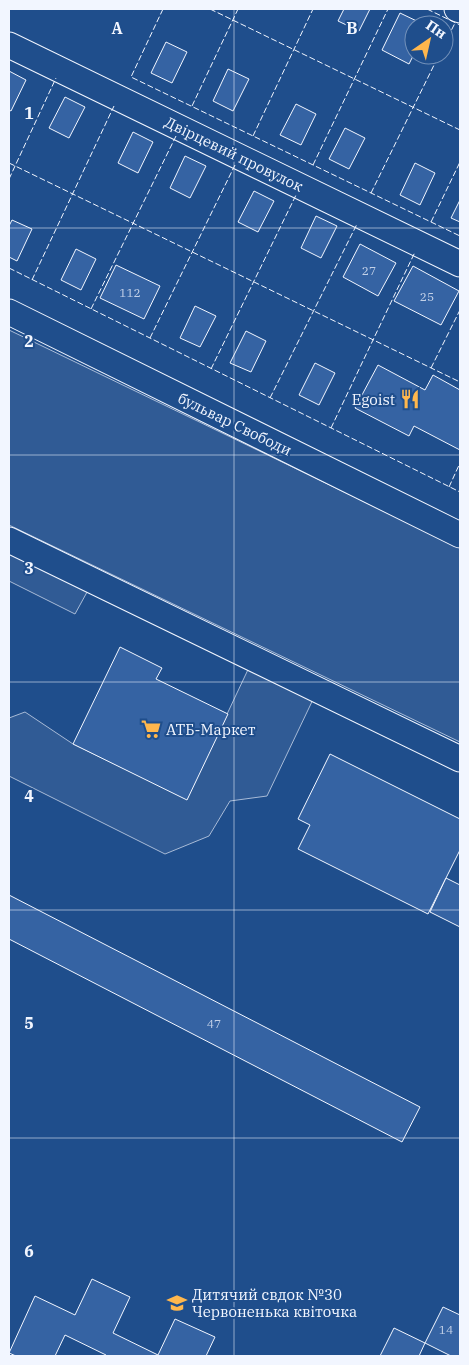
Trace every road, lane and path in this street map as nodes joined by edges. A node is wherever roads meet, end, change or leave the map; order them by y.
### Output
1 (9, 45) edge
2 (460, 264) edge
3 (9, 312) edge
4 (460, 535) edge
5 (9, 540) edge
6 (460, 759) edge

1 - 2 street, Двірцевий провулок
3 - 4 street, бульвар Свободи
5 - 6 street

